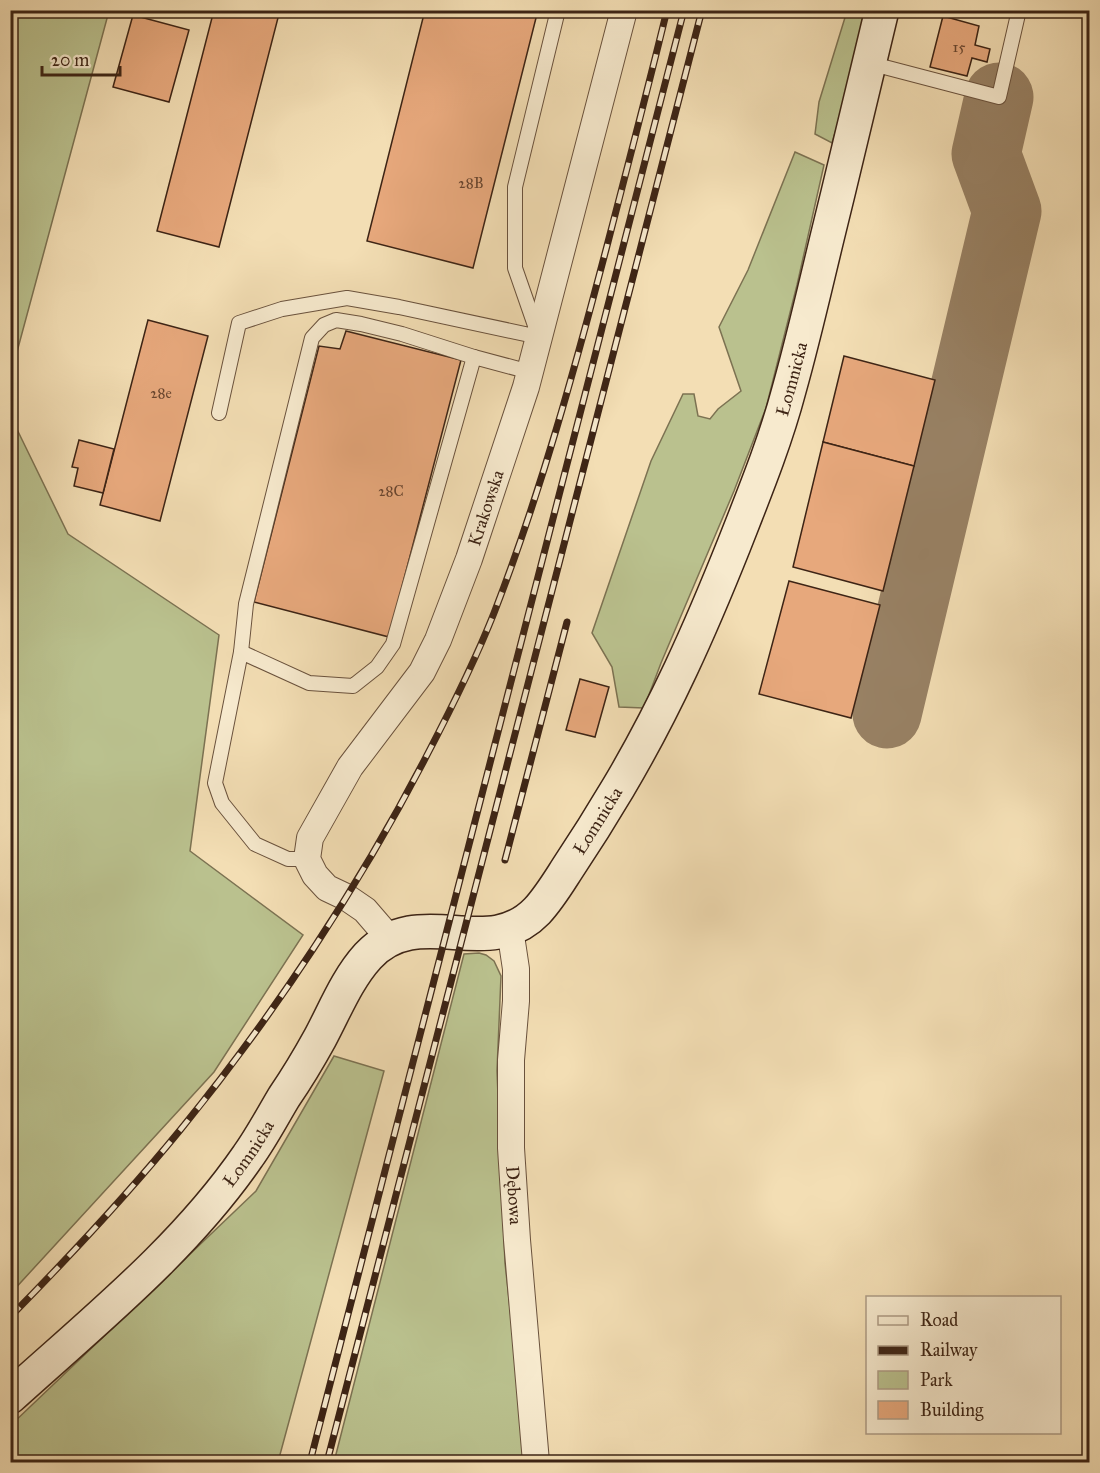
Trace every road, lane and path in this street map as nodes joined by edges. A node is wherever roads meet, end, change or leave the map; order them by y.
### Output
1 (558, 10) edge
2 (624, 10) edge
3 (882, 10) edge
4 (1018, 10) edge
5 (869, 63) junction
6 (539, 337) junction
7 (474, 357) junction
8 (530, 372) junction
9 (219, 413) dead end
10 (241, 652) junction
11 (307, 859) junction
12 (510, 929) junction
13 (390, 939) junction
14 (10, 1396) edge
15 (536, 1462) edge

1 - 6 lane
2 - 6 street, Krakowska
3 - 5 street, Łomnicka
4 - 5 lane
5 - 12 street, Łomnicka
6 - 8 street, Krakowska
6 - 9 lane
7 - 8 lane
7 - 10 lane
7 - 10 lane
8 - 11 street, Krakowska
10 - 11 lane
11 - 13 street
12 - 13 street, Łomnicka
12 - 15 street, Dębowa
13 - 14 street, Łomnicka

